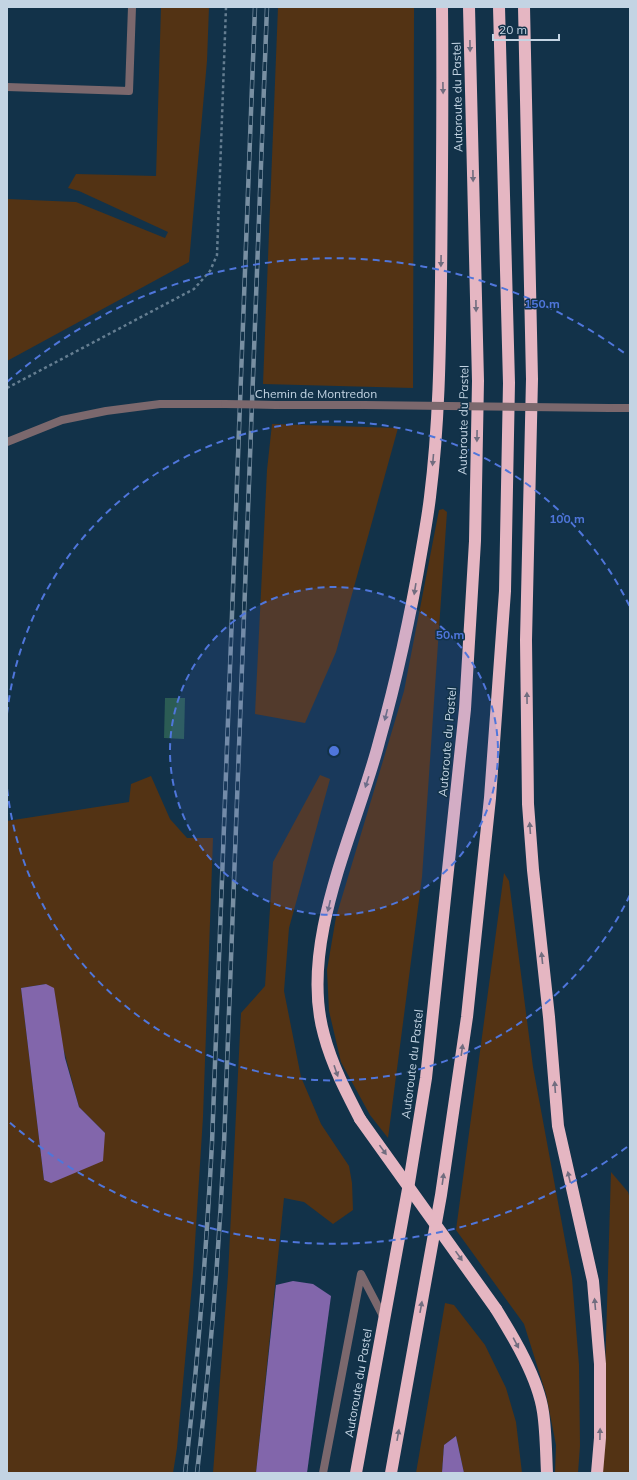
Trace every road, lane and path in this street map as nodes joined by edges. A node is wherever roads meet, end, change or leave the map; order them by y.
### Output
1 (132, 7) edge
2 (226, 7) edge
3 (442, 7) edge
4 (469, 7) edge
5 (499, 7) edge
6 (524, 7) edge
7 (7, 87) edge
8 (7, 388) edge
9 (630, 408) edge
10 (7, 442) edge
11 (384, 1318) junction
12 (323, 1473) edge
13 (356, 1473) edge
14 (391, 1473) edge
15 (547, 1473) edge
16 (597, 1473) edge

1 - 7 street
2 - 8 path
3 -> 15 highway, bridge
4 -> 11 highway, Autoroute du Pastel
14 -> 5 highway
16 -> 6 highway
9 - 10 street, Chemin de Montredon, bridge
11 - 12 street
11 - 13 highway, Autoroute du Pastel

